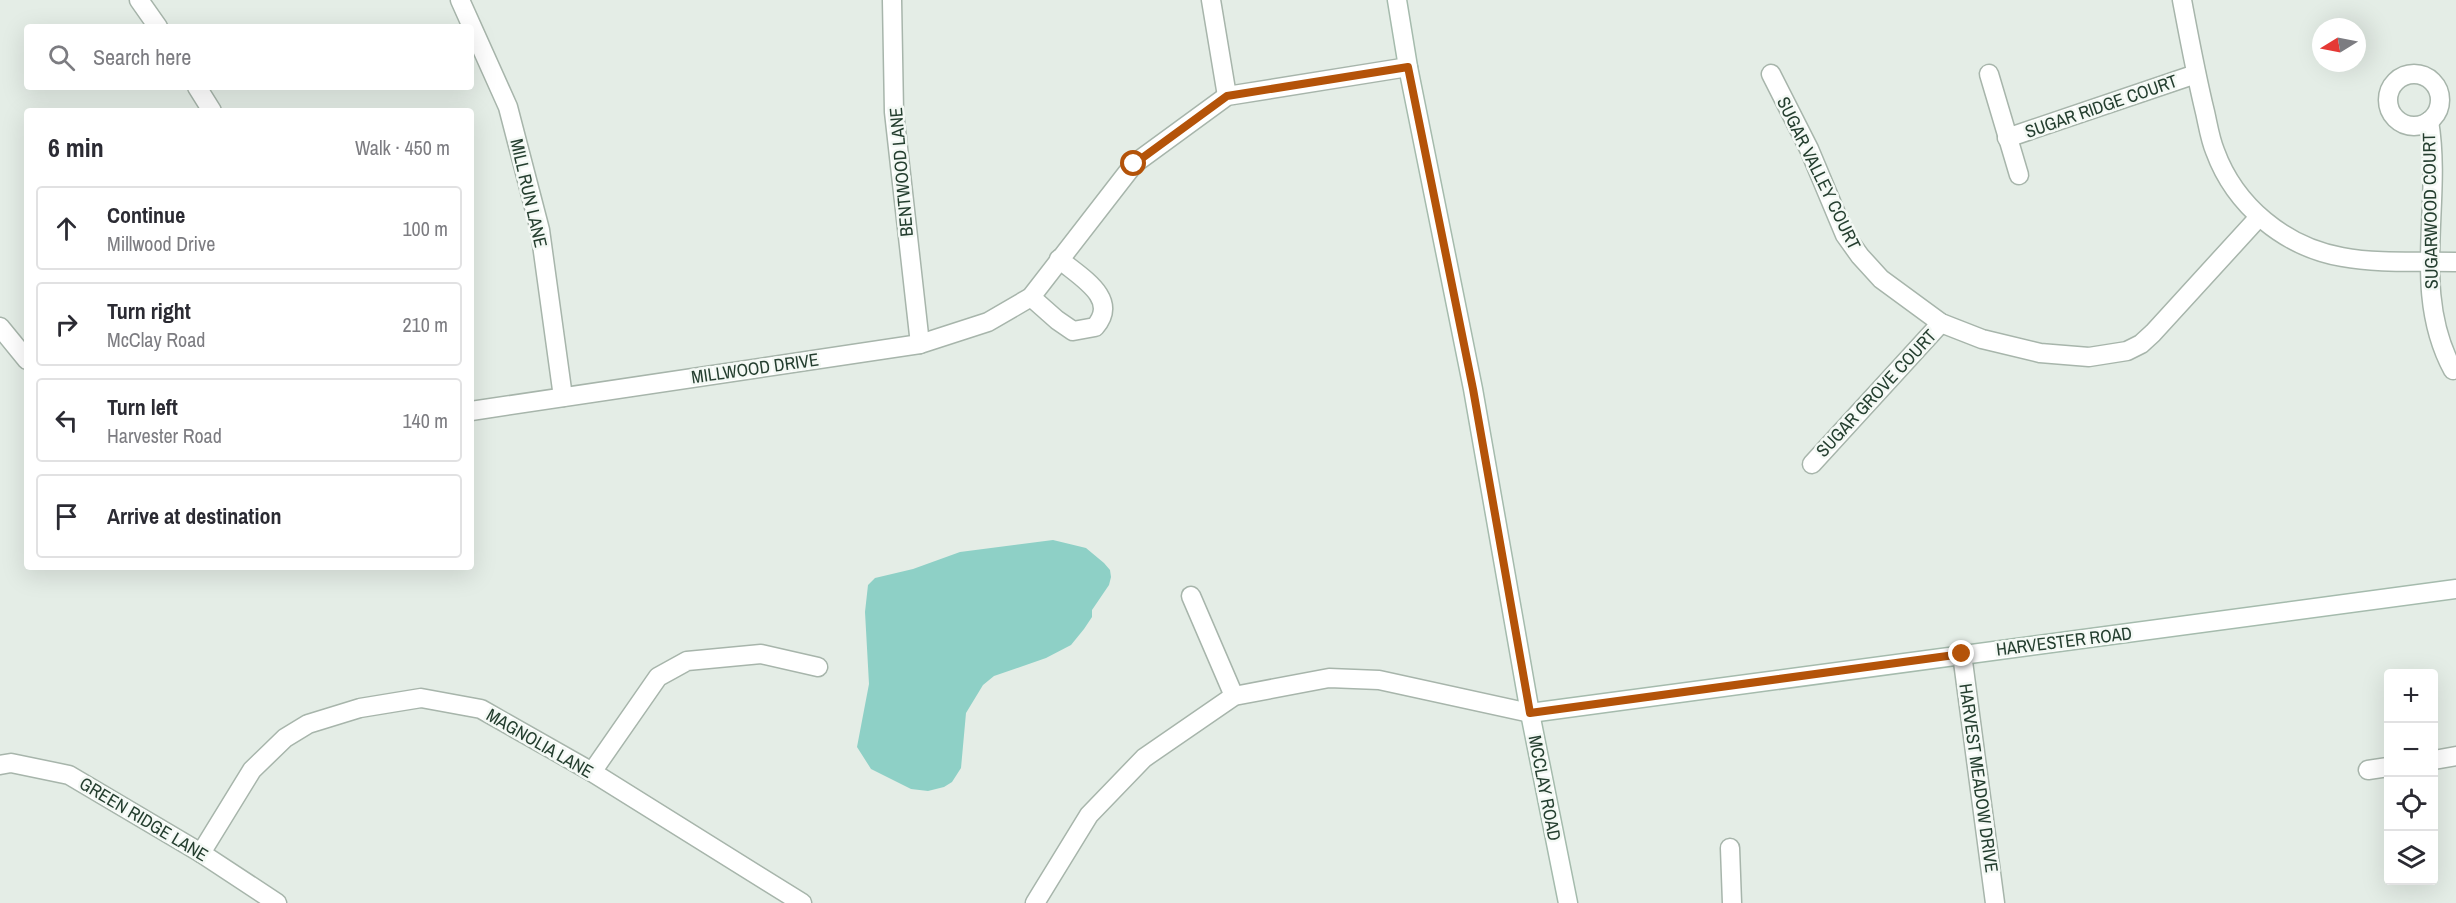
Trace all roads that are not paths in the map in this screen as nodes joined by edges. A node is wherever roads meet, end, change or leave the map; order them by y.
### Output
1 (139, 0) edge
2 (460, 0) edge
3 (892, 0) edge
4 (1211, 0) edge
5 (1397, 0) edge
6 (2182, 0) edge
7 (156, 24) edge
8 (471, 24) edge
9 (474, 31) edge
10 (1408, 67) junction
11 (1771, 74) dead end
12 (1989, 74) dead end
13 (2196, 74) junction
14 (199, 90) edge
15 (1227, 96) junction
16 (210, 108) edge
17 (2429, 122) dead end
18 (2007, 138) junction
19 (2019, 175) dead end
20 (2259, 217) junction
21 (1059, 258) junction
22 (2428, 261) junction
23 (2456, 262) edge
24 (1031, 297) junction
25 (1941, 323) junction
26 (0, 327) edge
27 (920, 344) junction
28 (24, 356) edge
29 (2453, 370) dead end
30 (563, 396) junction
31 (474, 411) edge
32 (1812, 464) dead end
33 (2456, 590) edge
34 (1191, 596) dead end
35 (1962, 654) junction
36 (818, 667) dead end
37 (1234, 696) junction
38 (1530, 713) junction
39 (2456, 756) edge
40 (2438, 759) edge
41 (0, 765) edge
42 (2384, 768) edge
43 (2368, 770) dead end
44 (592, 772) junction
45 (1730, 848) dead end
46 (201, 853) junction
47 (277, 903) edge
48 (802, 903) edge
49 (1035, 903) edge
50 (1568, 903) edge
51 (1732, 903) edge
52 (1995, 903) edge

1 - 7 street
2 - 8 street, MILL RUN LANE
3 - 27 street, BENTWOOD LANE
4 - 15 street
5 - 10 street, MCCLAY ROAD
6 - 13 street
9 - 30 street, MILL RUN LANE
10 - 15 street, MILLWOOD DRIVE
10 - 38 street, MCCLAY ROAD
11 - 25 street, SUGAR VALLEY COURT
12 - 18 street, SUGAR RIDGE COURT
13 - 18 street, SUGAR RIDGE COURT
13 - 20 street
14 - 16 street
15 - 21 street, MILLWOOD DRIVE
17 - 22 street, SUGARWOOD COURT
18 - 19 street, SUGAR RIDGE COURT
20 - 22 street
20 - 25 street, SUGAR VALLEY COURT
21 - 24 street, MILLWOOD DRIVE
21 - 24 street
22 - 23 street
22 - 29 street, SUGARWOOD COURT
24 - 27 street, MILLWOOD DRIVE
25 - 32 street, SUGAR GROVE COURT
26 - 28 street
27 - 30 street, MILLWOOD DRIVE
30 - 31 street, MILLWOOD DRIVE
33 - 35 street, HARVESTER ROAD
34 - 37 street
35 - 38 street, HARVESTER ROAD
35 - 52 street, HARVEST MEADOW DRIVE
36 - 44 street
37 - 38 street, HARVESTER ROAD
37 - 49 street
38 - 50 street, MCCLAY ROAD
39 - 40 street
41 - 46 street, GREEN RIDGE LANE
42 - 43 street
44 - 46 street, MAGNOLIA LANE
44 - 48 street, MAGNOLIA LANE
45 - 51 street
46 - 47 street, GREEN RIDGE LANE

